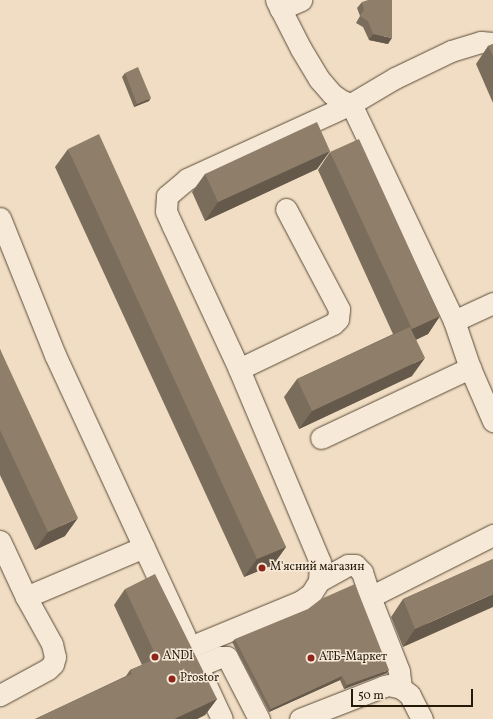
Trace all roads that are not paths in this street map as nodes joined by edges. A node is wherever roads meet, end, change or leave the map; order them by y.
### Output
1 (301, 0) edge
2 (278, 5) edge
3 (493, 44) edge
4 (351, 104) junction
5 (286, 209) dead end
6 (0, 218) edge
7 (493, 303) edge
8 (454, 321) junction
9 (470, 368) junction
10 (239, 369) junction
11 (493, 421) edge
12 (321, 438) dead end
13 (493, 535) edge
14 (0, 541) edge
15 (144, 547) junction
16 (319, 581) junction
17 (26, 596) junction
18 (370, 597) junction
19 (190, 647) junction
20 (198, 666) junction
21 (401, 688) junction
22 (0, 695) edge
23 (222, 719) edge
24 (259, 719) edge
25 (300, 719) edge
26 (422, 719) edge

1 - 2 lane
2 - 4 lane
3 - 4 lane
4 - 8 lane
4 - 10 lane
5 - 10 lane
6 - 15 lane
7 - 8 lane
8 - 9 lane
9 - 11 lane
9 - 12 lane
10 - 16 lane
13 - 18 lane
14 - 17 lane
15 - 17 lane
15 - 19 lane
16 - 18 lane
16 - 19 lane
17 - 22 lane
18 - 21 lane
19 - 20 lane
20 - 23 lane
20 - 24 lane
21 - 25 lane
21 - 26 lane

